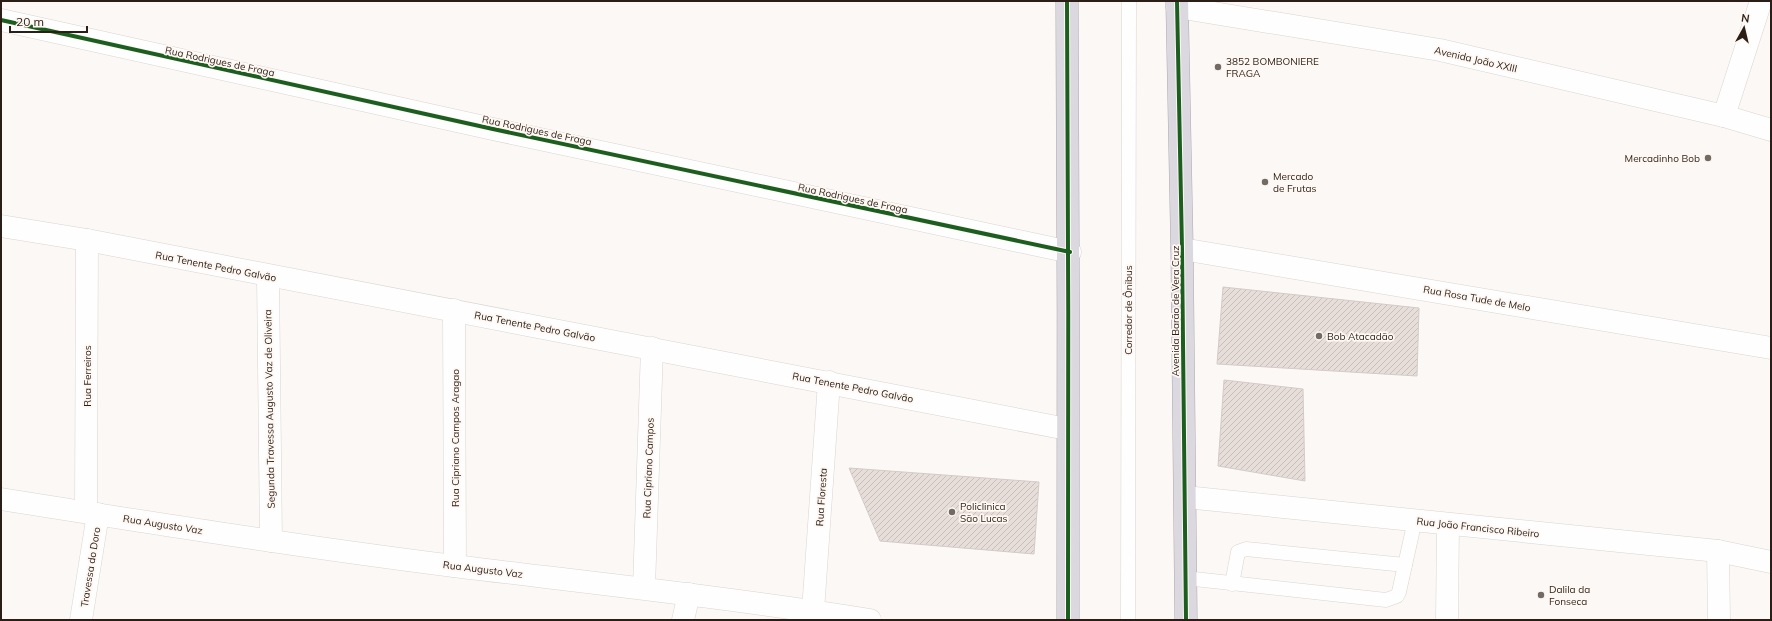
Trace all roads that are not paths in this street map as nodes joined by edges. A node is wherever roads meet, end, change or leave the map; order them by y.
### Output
1 (1067, 1) edge
2 (1129, 1) edge
3 (1761, 1) edge
4 (1177, 4) edge
5 (1, 20) edge
6 (1724, 116) junction
7 (1771, 130) edge
8 (1, 226) edge
9 (87, 240) junction
10 (1182, 249) junction
11 (1070, 252) junction
12 (268, 276) junction
13 (454, 310) junction
14 (652, 348) junction
15 (1771, 348) edge
16 (830, 382) junction
17 (1067, 429) junction
18 (1185, 497) junction
19 (1, 499) edge
20 (92, 513) junction
21 (1415, 520) junction
22 (1448, 524) junction
23 (271, 541) junction
24 (1718, 551) junction
25 (1771, 562) edge
26 (1405, 565) junction
27 (455, 566) junction
28 (1185, 578) junction
29 (1232, 584) junction
30 (644, 588) junction
31 (689, 594) junction
32 (814, 611) junction
33 (81, 620) edge
34 (684, 620) edge
35 (870, 620) edge
36 (1068, 620) edge
37 (1128, 620) edge
38 (1186, 620) edge
39 (1447, 620) edge
40 (1719, 620) edge

1 - 11 highway
2 - 37 lane, Corredor de Ônibus
3 - 6 street
4 - 6 street, Avenida João XXIII
4 - 10 highway, Avenida Barão de Vera Cruz
5 - 11 street, Rua Rodrigues de Fraga
6 - 7 street, Avenida João XXIII
8 - 9 street, Rua Tenente Pedro Galvão
9 - 12 street, Rua Tenente Pedro Galvão
9 - 20 street, Rua Ferreiros
10 - 15 street, Rua Rosa Tude de Melo
10 - 18 highway, Avenida Barão de Vera Cruz
11 - 17 highway
12 - 13 street, Rua Tenente Pedro Galvão
12 - 23 street, Segunda Travessa Augusto Vaz de Oliveira
13 - 14 street, Rua Tenente Pedro Galvão
13 - 27 street, Rua Cipriano Campos Aragao
14 - 16 street, Rua Tenente Pedro Galvão
14 - 30 street, Rua Cipriano Campos
16 - 17 street, Rua Tenente Pedro Galvão
16 - 32 street, Rua Floresta
17 - 36 highway
18 - 21 street, Rua João Francisco Ribeiro
18 - 28 highway, Avenida Barão de Vera Cruz
19 - 20 street, Rua Augusto Vaz
20 - 23 street, Rua Augusto Vaz
20 - 33 street, Travessa do Doro
21 - 22 street, Rua João Francisco Ribeiro
21 - 26 lane
22 - 24 street, Rua João Francisco Ribeiro
22 - 39 street
23 - 27 street, Rua Augusto Vaz
24 - 25 street, Rua João Francisco Ribeiro
24 - 40 street
26 - 29 lane
26 - 29 lane
27 - 30 street, Rua Augusto Vaz
28 - 29 lane
28 - 38 highway, Avenida Barão de Vera Cruz
30 - 31 street, Rua Augusto Vaz
31 - 32 street, Rua Augusto Vaz
31 - 34 street
32 - 35 street, Rua Augusto Vaz

